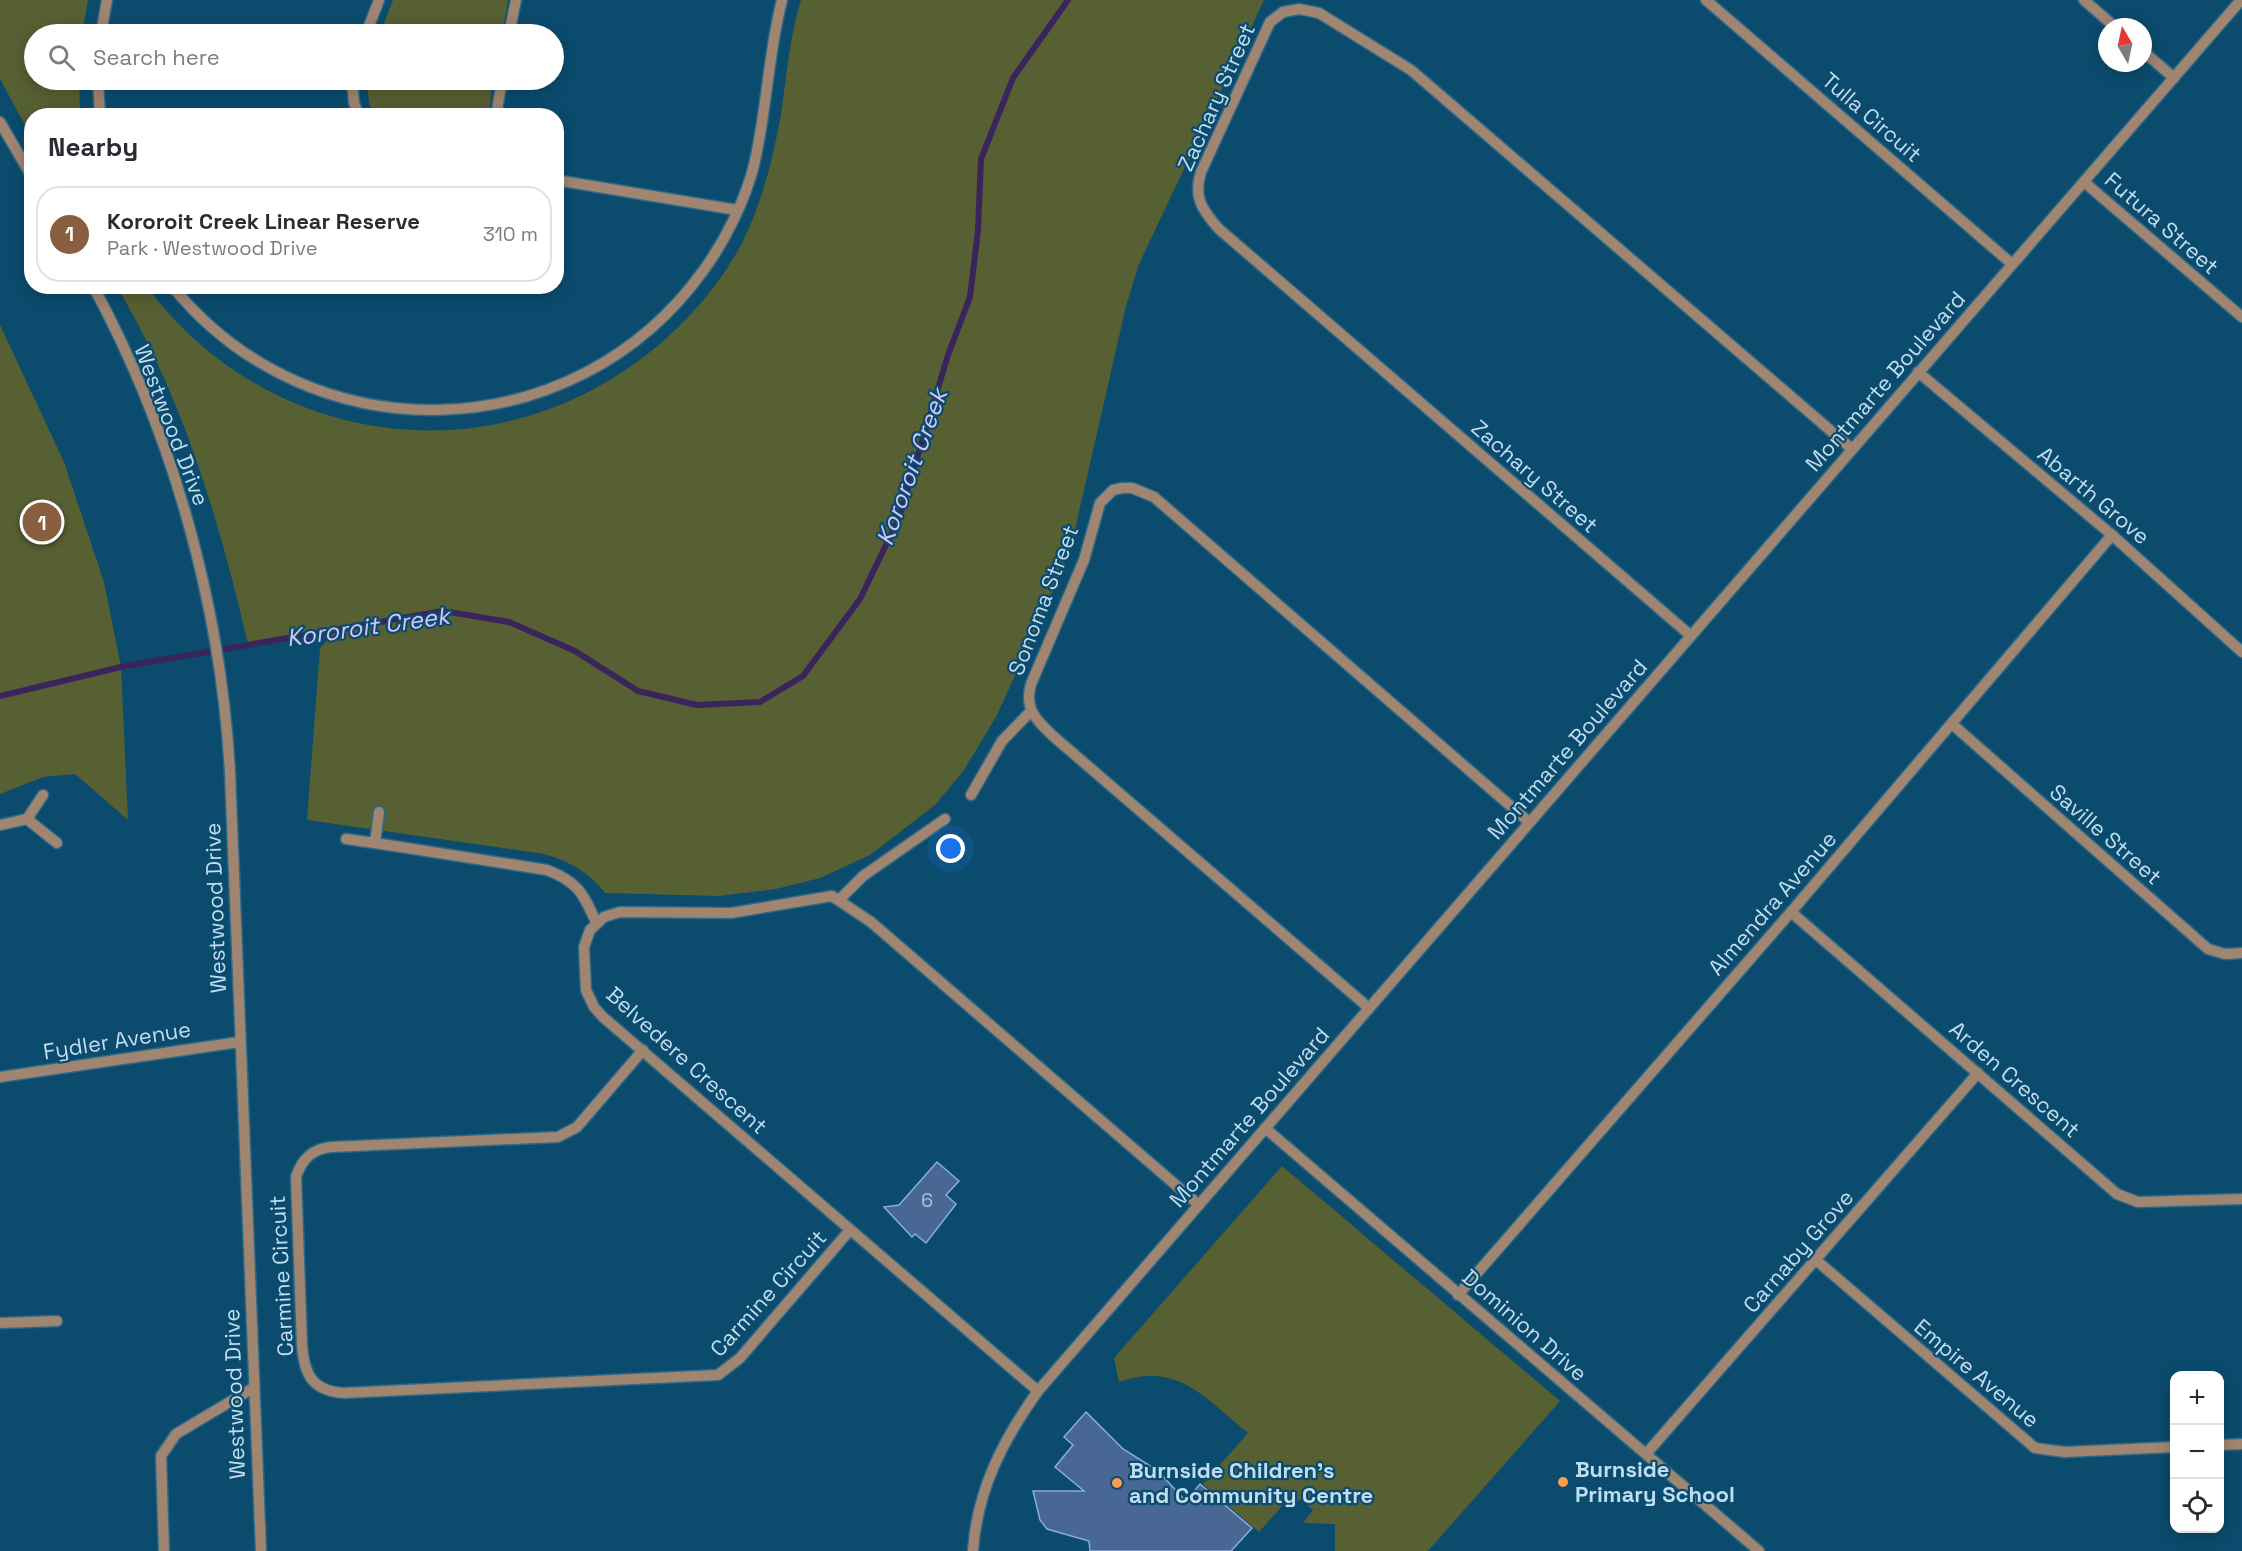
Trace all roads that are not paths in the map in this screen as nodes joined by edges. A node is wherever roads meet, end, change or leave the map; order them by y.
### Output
1 (107, 0) edge
2 (379, 0) edge
3 (516, 0) edge
4 (782, 0) edge
5 (1706, 0) edge
6 (2084, 0) edge
7 (1298, 4) edge
8 (2240, 4) edge
9 (2105, 18) edge
10 (103, 24) edge
11 (370, 24) edge
12 (511, 24) edge
13 (2152, 59) edge
14 (2174, 78) junction
15 (99, 90) edge
16 (353, 90) edge
17 (500, 90) edge
18 (100, 108) edge
19 (356, 108) edge
20 (497, 108) edge
21 (0, 122) edge
22 (24, 163) edge
23 (564, 181) edge
24 (2084, 182) junction
25 (737, 210) junction
26 (2012, 264) junction
27 (97, 294) edge
28 (179, 294) edge
29 (2242, 317) edge
30 (1918, 372) junction
31 (1852, 449) junction
32 (2112, 535) junction
33 (1690, 635) junction
34 (2242, 652) edge
35 (1030, 712) junction
36 (1952, 724) junction
37 (43, 795) dead end
38 (972, 795) dead end
39 (379, 812) dead end
40 (27, 819) junction
41 (945, 819) dead end
42 (1529, 822) junction
43 (0, 825) edge
44 (346, 839) dead end
45 (57, 843) dead end
46 (375, 843) junction
47 (840, 900) junction
48 (1791, 912) junction
49 (596, 922) junction
50 (2242, 953) edge
51 (1369, 1008) junction
52 (239, 1042) junction
53 (642, 1050) junction
54 (1978, 1072) junction
55 (0, 1077) edge
56 (1265, 1128) junction
57 (2242, 1198) edge
58 (1199, 1205) junction
59 (850, 1230) junction
60 (1816, 1260) junction
61 (1458, 1295) junction
62 (57, 1321) dead end
63 (0, 1323) edge
64 (253, 1388) junction
65 (1038, 1391) junction
66 (2242, 1444) edge
67 (2224, 1445) edge
68 (2170, 1447) edge
69 (1646, 1454) junction
70 (164, 1551) edge
71 (261, 1551) edge
72 (973, 1551) edge
73 (1759, 1551) edge

1 - 10 street
2 - 11 street
3 - 12 street
4 - 25 street
5 - 26 street, Tulla Circuit
6 - 9 street
7 - 31 street, Zachary Street
7 - 33 street, Zachary Street
8 - 14 street, Montmarte Boulevard
13 - 14 street
14 - 24 street, Montmarte Boulevard
15 - 18 street
16 - 19 street
17 - 20 street
21 - 22 street
23 - 25 street
24 - 26 street, Montmarte Boulevard
24 - 29 street, Futura Street
25 - 28 street
26 - 30 street, Montmarte Boulevard
27 - 52 street, Westwood Drive
30 - 31 street, Montmarte Boulevard
30 - 32 street, Abarth Grove
31 - 33 street, Montmarte Boulevard
32 - 34 street, Abarth Grove
32 - 36 street, Almendra Avenue
33 - 42 street, Montmarte Boulevard
35 - 38 street
35 - 42 street, Sonoma Street
35 - 51 street, Sonoma Street
36 - 48 street, Almendra Avenue
36 - 50 street, Saville Street
37 - 40 street
39 - 46 street
40 - 43 street
40 - 45 street
41 - 47 street
42 - 51 street, Montmarte Boulevard
44 - 46 street
46 - 49 street
47 - 49 street
47 - 58 street
48 - 54 street, Arden Crescent
48 - 61 street, Almendra Avenue
49 - 53 street, Belvedere Crescent
51 - 56 street, Montmarte Boulevard
52 - 55 street, Fydler Avenue
52 - 64 street, Westwood Drive
53 - 59 street, Belvedere Crescent
53 - 59 street, Carmine Circuit
54 - 57 street, Arden Crescent
54 - 60 street, Carnaby Grove
56 - 58 street, Montmarte Boulevard
56 - 61 street, Dominion Drive
58 - 65 street, Montmarte Boulevard
59 - 65 street, Belvedere Crescent
60 - 68 street, Empire Avenue
60 - 69 street, Carnaby Grove
61 - 69 street, Dominion Drive
62 - 63 street
64 - 70 street
64 - 71 street, Westwood Drive
65 - 72 street, Montmarte Boulevard
66 - 67 street
69 - 73 street, Dominion Drive

